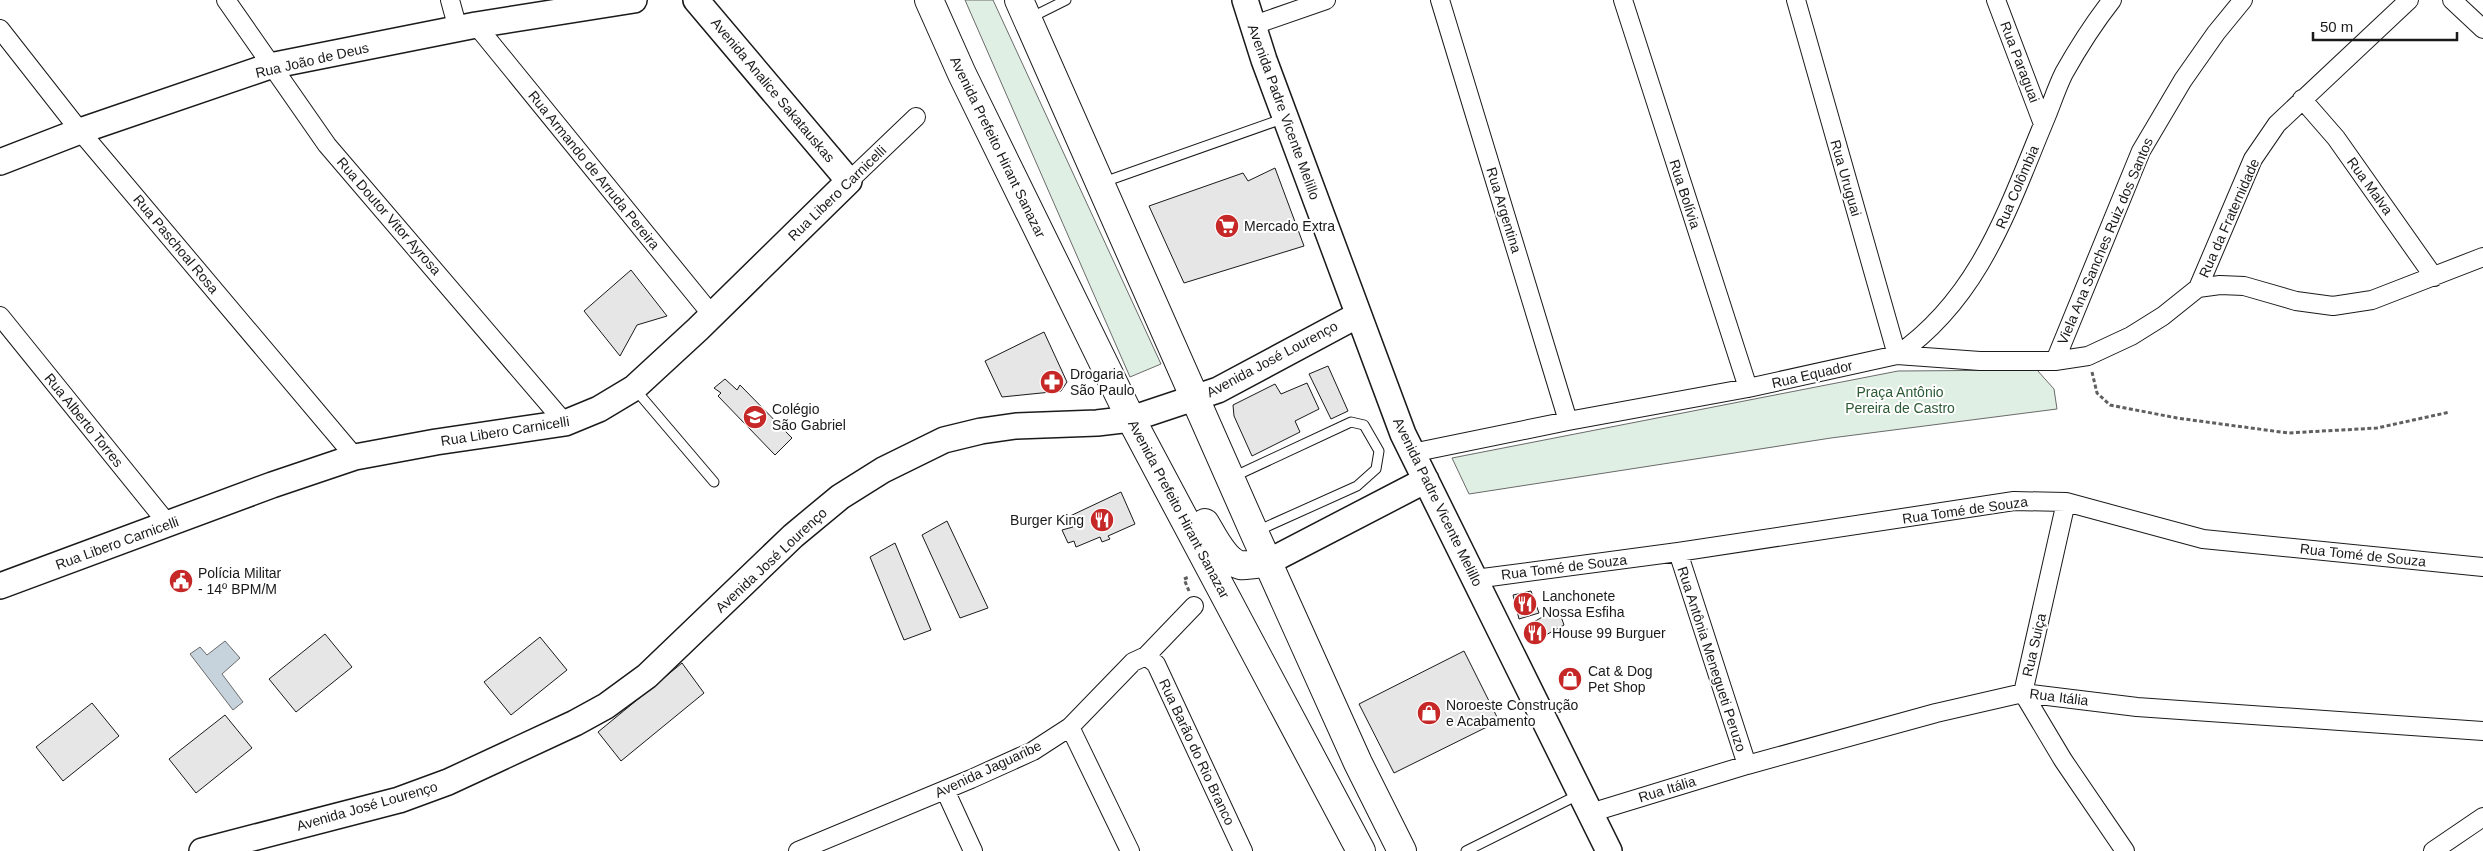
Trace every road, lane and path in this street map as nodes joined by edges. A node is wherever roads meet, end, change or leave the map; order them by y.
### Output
1 (226, 0) edge
2 (450, 0) edge
3 (634, 0) edge
4 (696, 0) edge
5 (1066, 0) edge
6 (1245, 0) edge
7 (1326, 0) edge
8 (1440, 0) edge
9 (1623, 0) edge
10 (1796, 0) edge
11 (1996, 0) edge
12 (2112, 0) edge
13 (2243, 0) edge
14 (2409, 0) edge
15 (2452, 0) edge
16 (606, 2) edge
17 (931, 2) edge
18 (1023, 10) edge
19 (1254, 25) junction
20 (467, 27) junction
21 (0, 29) edge
22 (2483, 29) edge
23 (270, 66) junction
24 (2302, 99) junction
25 (916, 117) dead end
26 (1285, 117) junction
27 (2043, 124) junction
28 (80, 131) junction
29 (0, 162) edge
30 (849, 181) junction
31 (1099, 183) junction
32 (2483, 257) edge
33 (2434, 277) junction
34 (2198, 288) junction
35 (712, 315) junction
36 (1358, 315) junction
37 (0, 316) edge
38 (1897, 355) junction
39 (2088, 356) junction
40 (2054, 361) junction
41 (634, 388) junction
42 (1748, 388) junction
43 (1196, 398) junction
44 (2450, 412) dead end
45 (1131, 419) junction
46 (1568, 421) junction
47 (565, 423) junction
48 (1412, 453) junction
49 (355, 457) junction
50 (1161, 474) junction
51 (1230, 478) junction
52 (1426, 480) junction
53 (714, 482) dead end
54 (2066, 502) junction
55 (168, 524) junction
56 (1254, 532) junction
57 (1678, 552) junction
58 (1268, 562) junction
59 (2483, 567) edge
60 (1475, 579) junction
61 (0, 586) edge
62 (1194, 606) dead end
63 (1146, 656) junction
64 (2024, 693) junction
65 (1070, 727) junction
66 (2483, 731) edge
67 (1746, 765) junction
68 (944, 790) junction
69 (1586, 803) junction
70 (2483, 817) edge
71 (809, 849) edge
72 (202, 851) edge
73 (974, 851) edge
74 (1130, 851) edge
75 (1243, 851) edge
76 (1361, 851) edge
77 (1402, 851) edge
78 (1466, 851) edge
79 (1609, 851) edge
80 (2125, 851) edge
81 (2433, 851) edge

1 - 23 street, Rua Doutor Vitor Ayrosa
2 - 20 street
3 - 16 main road, Rua João de Deus
4 - 30 main road, Avenida Analice Sakatauskas
5 - 18 lane
6 - 19 main road, Avenida Padre Vicente Melillo
7 - 19 street
8 - 46 street, Rua Argentina
9 - 42 street, Rua Bolívia
10 - 38 street, Rua Uruguai
11 - 27 street, Rua Paraguai
12 - 27 street, Rua Colômbia
13 - 40 street, Viela Ana Sanches Ruiz dos Santos
14 - 24 street, Rua da Fraternidade
15 - 22 street
16 - 20 main road, Rua João de Deus
17 - 45 main road, Avenida Prefeito Hirant Sanazar
18 - 31 main road
19 - 26 main road, Avenida Padre Vicente Melillo
20 - 23 main road, Rua João de Deus
20 - 35 street, Rua Armando de Arruda Pereira
21 - 28 street, Rua Paschoal Rosa
23 - 28 main road, Rua João de Deus
23 - 47 street, Rua Doutor Vitor Ayrosa
24 - 33 street, Rua Malva
24 - 34 street, Rua da Fraternidade
25 - 30 street, Rua Libero Carnicelli
26 - 31 lane
26 - 36 main road, Avenida Padre Vicente Melillo
27 - 38 street, Rua Colômbia
28 - 29 main road, Rua João de Deus
28 - 49 street, Rua Paschoal Rosa
30 - 35 main road, Rua Libero Carnicelli
31 - 43 main road
32 - 33 street
33 - 34 street
34 - 39 street, Rua Equador
35 - 41 main road, Rua Libero Carnicelli
36 - 43 main road, Avenida José Lourenço
36 - 48 main road, Avenida Padre Vicente Melillo
37 - 55 street, Rua Alberto Torres
38 - 40 street, Rua Equador
38 - 42 street, Rua Equador
39 - 40 street, Rua Equador
39 - 44 path
41 - 47 main road, Rua Libero Carnicelli
41 - 53 lane
42 - 46 street, Rua Equador
43 - 45 main road, Avenida José Lourenço
43 - 51 main road
45 - 50 main road, Avenida Prefeito Hirant Sanazar
45 - 72 main road, Avenida José Lourenço
46 - 48 street, Rua Equador
47 - 49 main road, Rua Libero Carnicelli
48 - 52 main road, Avenida Padre Vicente Melillo
49 - 55 main road, Rua Libero Carnicelli
50 - 58 main road
50 - 76 main road, Avenida Prefeito Hirant Sanazar
51 - 56 main road
51 - 56 lane
52 - 58 main road
52 - 60 main road, Avenida Padre Vicente Melillo
54 - 57 street, Rua Tomé de Souza
54 - 59 street, Rua Tomé de Souza
54 - 64 street, Rua Suiça
55 - 61 main road, Rua Libero Carnicelli
56 - 58 main road
57 - 60 street, Rua Tomé de Souza
57 - 67 street, Rua Antônia Menegueti Peruzo
58 - 77 main road
60 - 69 main road, Avenida Padre Vicente Melillo
62 - 63 street, Avenida Jaguaribe
63 - 65 street, Avenida Jaguaribe
63 - 75 street, Rua Barão do Rio Branco
64 - 66 street, Rua Itália
64 - 67 street, Rua Itália
64 - 80 street, Rua Suiça
65 - 68 street, Avenida Jaguaribe
65 - 74 street
67 - 69 street, Rua Itália
68 - 71 street, Avenida Jaguaribe
68 - 73 street
69 - 78 lane
69 - 79 main road, Avenida Padre Vicente Melillo
70 - 81 street

